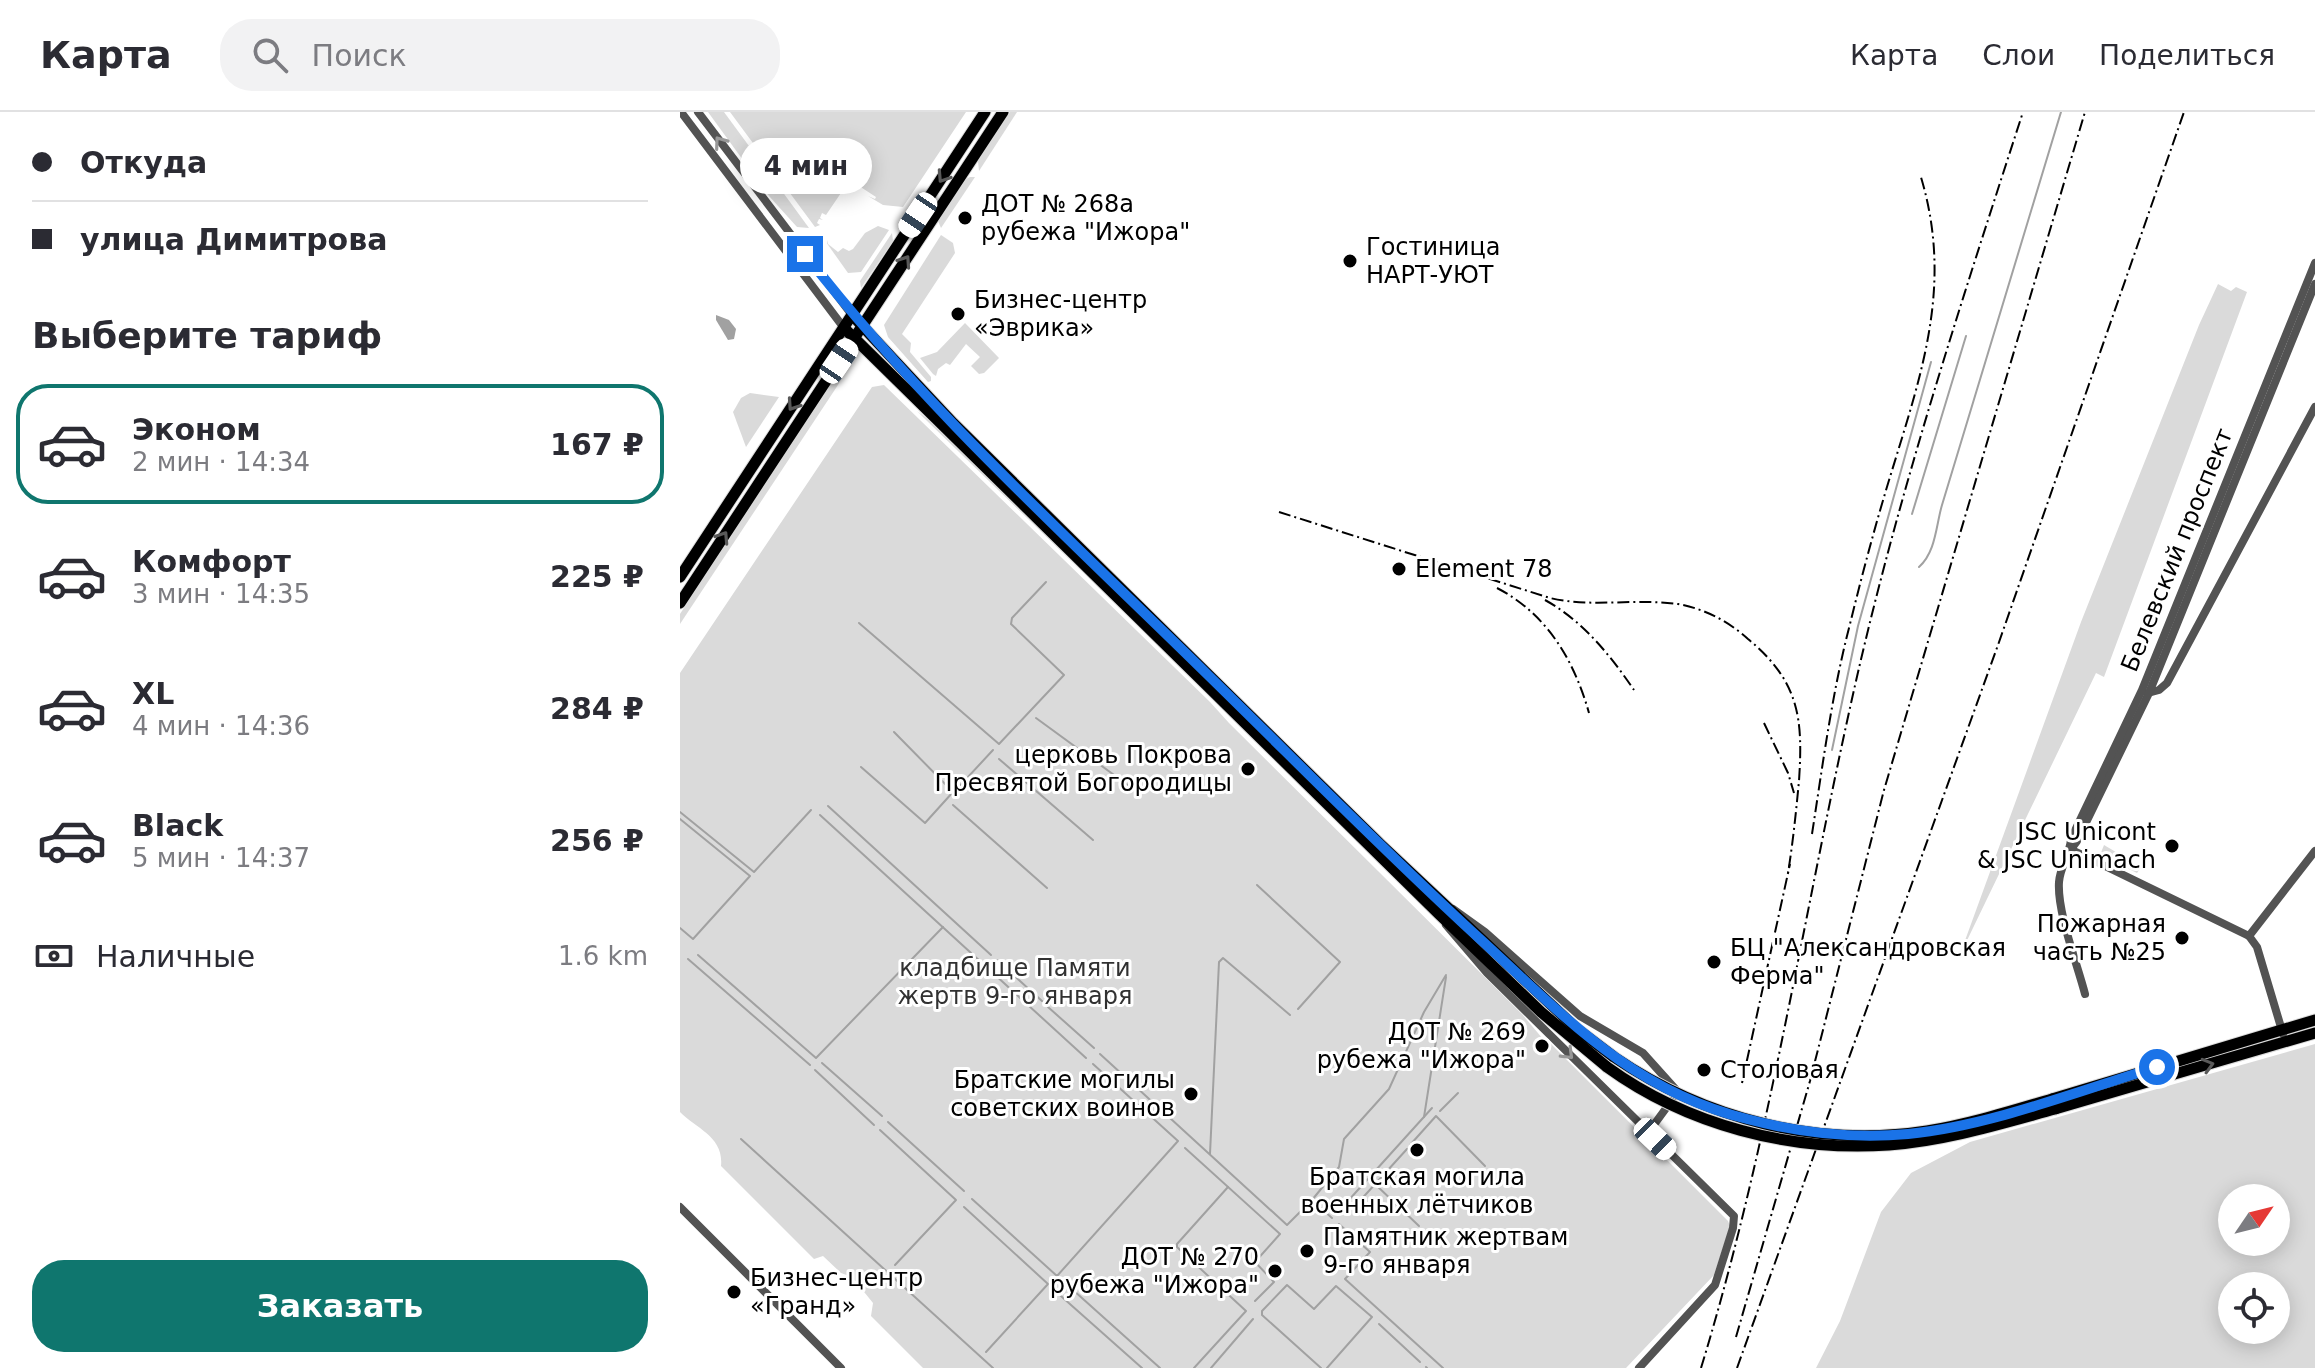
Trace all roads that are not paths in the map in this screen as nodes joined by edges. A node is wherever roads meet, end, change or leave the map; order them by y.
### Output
1 (681, 112) edge
2 (698, 112) edge
3 (985, 112) edge
4 (1003, 112) edge
5 (2315, 263) edge
6 (2313, 281) edge
7 (2301, 308) junction
8 (852, 315) junction
9 (2315, 315) edge
10 (862, 326) junction
11 (844, 328) junction
12 (854, 338) junction
13 (2315, 407) edge
14 (680, 577) edge
15 (680, 603) edge
16 (2145, 692) junction
17 (2070, 849) junction
18 (2315, 851) edge
19 (1437, 900) junction
20 (1439, 914) junction
21 (2249, 936) junction
22 (1496, 961) junction
23 (2085, 994) dead end
24 (2315, 1020) edge
25 (2281, 1030) junction
26 (2315, 1033) edge
27 (2285, 1042) junction
28 (2105, 1089) junction
29 (1632, 1117) junction
30 (1657, 1119) junction
31 (1655, 1139) junction
32 (680, 1207) edge
33 (841, 1368) edge
34 (1639, 1368) edge

1 - 11 street
8 -> 2 street
3 -> 8 main road
10 -> 4 main road
5 - 6 street, Белевский проспект
6 - 7 street, Белевский проспект
7 - 9 street
7 - 16 street, Белевский проспект
8 - 10 main road
8 - 11 main road
10 - 12 main road
10 - 19 main road
11 - 12 main road
11 -> 14 main road
15 -> 12 main road
12 - 20 main road
13 - 16 street
16 - 17 street, Белевский проспект
17 - 21 street
17 - 23 street, Белевский проспект
18 - 21 street
19 - 22 main road
19 - 30 street
20 - 22 main road
20 -> 29 street
21 - 25 street
22 - 28 main road, bridge
24 - 25 main road
25 - 27 street
25 - 28 main road
26 - 27 main road
28 -> 27 main road
29 - 30 street
29 - 31 street
30 - 31 street
31 - 34 street
32 - 33 street

